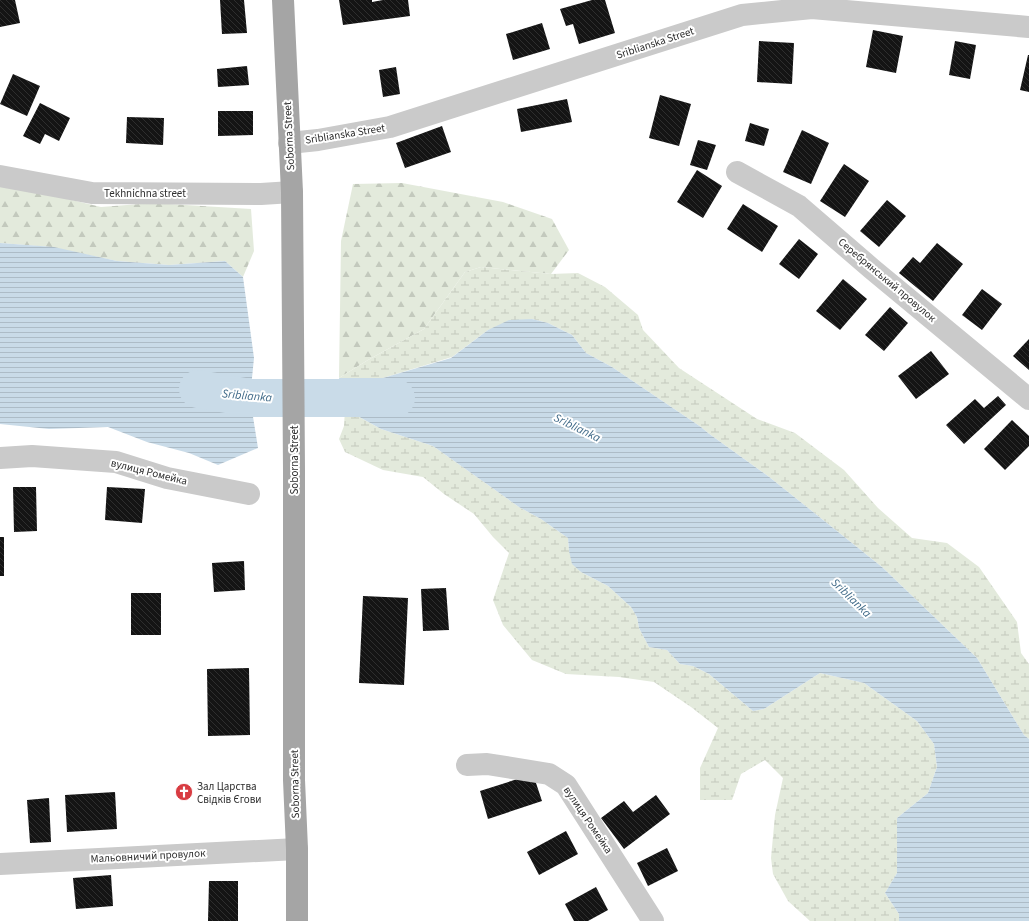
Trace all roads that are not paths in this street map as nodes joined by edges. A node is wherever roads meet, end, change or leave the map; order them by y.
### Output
1 (283, 0) edge
2 (1029, 27) edge
3 (290, 143) junction
4 (737, 172) dead end
5 (0, 176) edge
6 (292, 192) junction
7 (1029, 399) edge
8 (0, 458) edge
9 (249, 494) dead end
10 (467, 765) dead end
11 (297, 849) junction
12 (0, 864) edge
13 (297, 921) edge
14 (654, 921) edge

1 - 3 main road, Soborna Street
2 - 3 street, Sriblianska Street
3 - 6 main road, Soborna Street
4 - 7 street, Серебрянський провулок
5 - 6 street, Tekhnichna street
6 - 11 main road, Soborna Street
8 - 9 street, вулиця Ромейка
10 - 14 street, вулиця Ромейка
11 - 12 street, Мальовничий провулок
11 - 13 main road, Soborna Street

